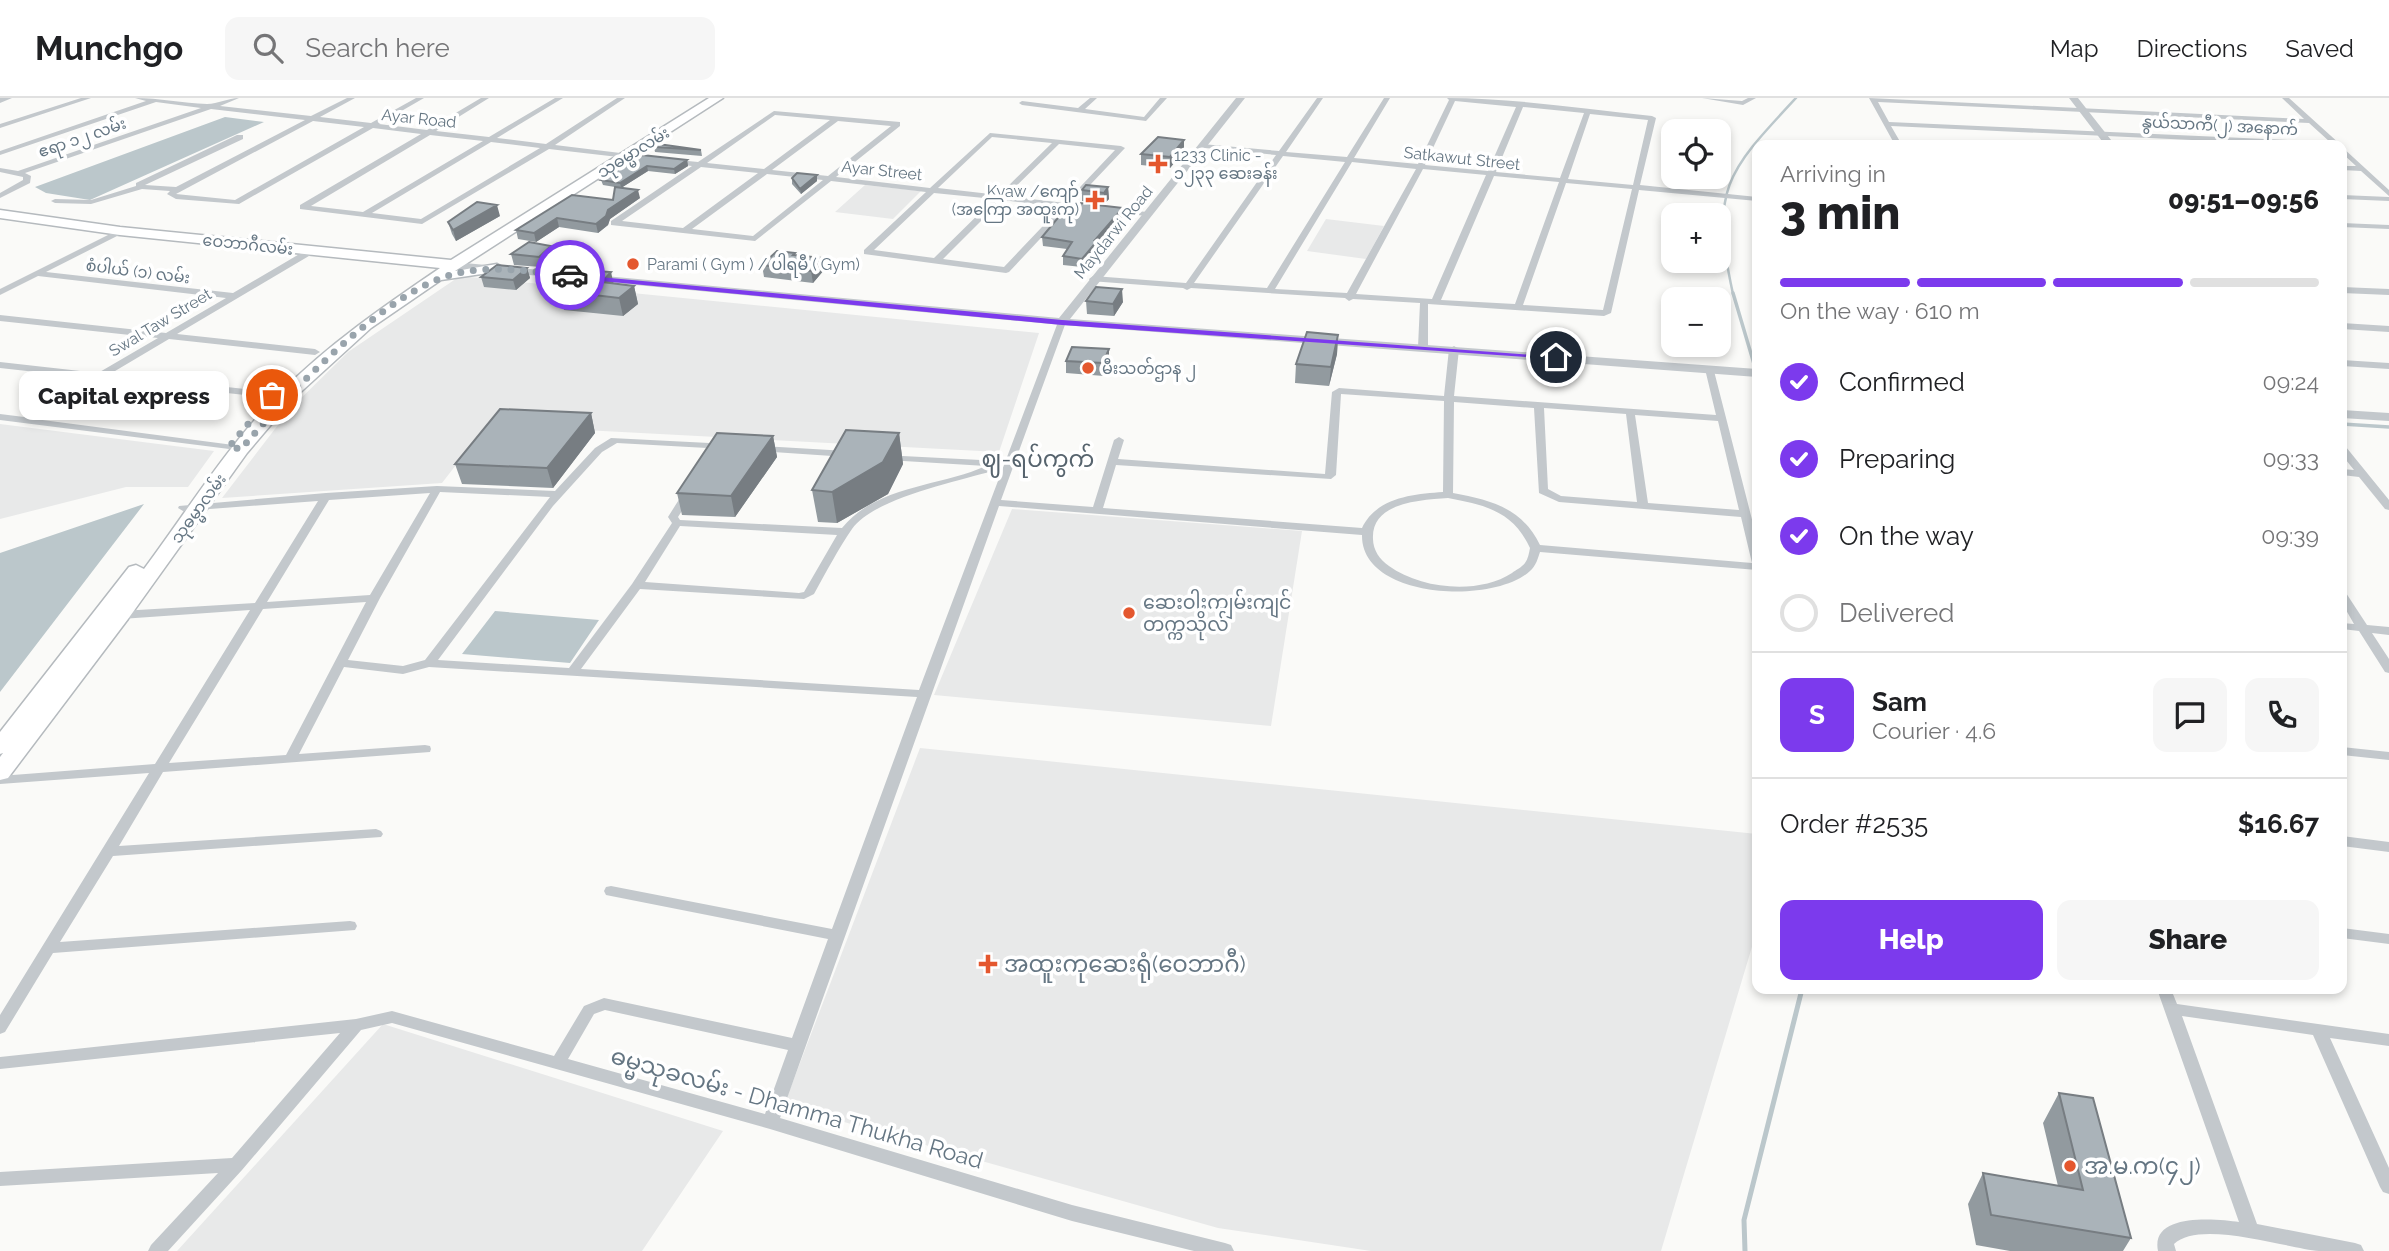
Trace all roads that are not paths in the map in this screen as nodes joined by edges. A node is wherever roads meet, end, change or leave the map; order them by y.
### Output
1 (8, 98) edge
2 (88, 98) edge
3 (138, 98) edge
4 (236, 98) edge
5 (352, 98) edge
6 (421, 98) edge
7 (486, 98) edge
8 (560, 98) edge
9 (622, 98) edge
10 (703, 98) edge
11 (718, 98) edge
12 (1094, 98) edge
13 (1164, 98) edge
14 (1241, 98) edge
15 (1320, 98) edge
16 (1387, 98) edge
17 (1452, 98) edge
18 (1705, 98) edge
19 (1753, 98) edge
20 (2073, 98) edge
21 (2285, 98) edge
22 (160, 99) edge
23 (1872, 99) edge
24 (0, 100) edge
25 (1025, 101) edge
26 (1511, 101) edge
27 (1521, 104) junction
28 (208, 108) junction
29 (2082, 109) junction
30 (1080, 110) junction
31 (1588, 111) junction
32 (774, 113) joint
33 (836, 119) junction
34 (312, 120) junction
35 (2310, 121) junction
36 (897, 124) joint
37 (1889, 124) junction
38 (0, 126) edge
39 (369, 127) junction
40 (424, 133) junction
41 (2101, 134) junction
42 (240, 136) dead end
43 (486, 140) junction
44 (1896, 140) edge
45 (2106, 140) edge
46 (2230, 140) edge
47 (2331, 140) edge
48 (1056, 142) junction
49 (1205, 146) junction
50 (547, 147) junction
51 (0, 153) edge
52 (1282, 153) junction
53 (2347, 154) edge
54 (619, 156) junction
55 (1349, 160) junction
56 (697, 164) junction
57 (1420, 168) junction
58 (2347, 168) edge
59 (2361, 169) junction
60 (0, 170) edge
61 (762, 172) junction
62 (19, 173) junction
63 (1491, 175) junction
64 (830, 179) junction
65 (1563, 182) junction
66 (177, 189) junction
67 (933, 189) junction
68 (1638, 189) junction
69 (129, 190) junction
70 (2389, 194) edge
71 (0, 196) edge
72 (1716, 196) joint
73 (999, 197) junction
74 (2347, 197) edge
75 (1740, 198) joint
76 (1752, 199) edge
77 (2389, 199) edge
78 (55, 201) dead end
79 (1069, 206) junction
80 (303, 207) joint
81 (0, 214) edge
82 (1147, 214) junction
83 (364, 215) junction
84 (614, 223) joint
85 (2347, 225) edge
86 (2389, 227) edge
87 (120, 231) junction
88 (685, 231) junction
89 (755, 239) joint
90 (473, 247) junction
91 (311, 251) junction
92 (400, 260) junction
93 (936, 261) junction
94 (447, 264) junction
95 (497, 268) junction
96 (39, 274) junction
97 (1093, 279) junction
98 (421, 282) junction
99 (1187, 287) junction
100 (2347, 290) edge
101 (0, 292) edge
102 (1269, 292) junction
103 (2389, 292) edge
104 (234, 296) junction
105 (1349, 298) junction
106 (1429, 302) junction
107 (1518, 308) junction
108 (0, 318) edge
109 (1062, 322) junction
110 (2347, 326) edge
111 (2389, 329) edge
112 (166, 337) junction
113 (1423, 347) junction
114 (1454, 349) junction
115 (315, 352) junction
116 (2347, 363) edge
117 (0, 365) edge
118 (2389, 366) edge
119 (1710, 369) junction
120 (1752, 372) edge
121 (99, 377) junction
122 (272, 395) junction
123 (1449, 397) junction
124 (1539, 405) junction
125 (1630, 411) junction
126 (2347, 414) edge
127 (0, 417) edge
128 (2389, 417) edge
129 (1720, 418) junction
130 (26, 420) junction
131 (1119, 440) dead end
132 (731, 447) edge
133 (235, 448) junction
134 (744, 448) edge
135 (1013, 453) junction
136 (861, 455) edge
137 (2347, 455) edge
138 (874, 456) edge
139 (996, 463) junction
140 (1112, 463) junction
141 (2347, 472) edge
142 (2364, 474) junction
143 (698, 476) edge
144 (438, 489) junction
145 (557, 494) junction
146 (1448, 495) junction
147 (326, 496) junction
148 (995, 503) junction
149 (1643, 506) junction
150 (191, 507) junction
151 (2389, 507) edge
152 (1097, 511) junction
153 (1743, 514) junction
154 (677, 523) junction
155 (846, 531) junction
156 (1365, 532) junction
157 (1752, 545) edge
158 (1536, 548) junction
159 (1752, 567) edge
160 (637, 585) junction
161 (374, 598) junction
162 (2347, 603) edge
163 (260, 605) junction
164 (121, 615) junction
165 (2347, 626) edge
166 (2363, 628) junction
167 (2389, 631) edge
168 (340, 663) junction
169 (429, 663) junction
170 (2389, 669) edge
171 (572, 673) junction
172 (924, 694) junction
173 (425, 749) dead end
174 (5, 751) edge
175 (2347, 752) edge
176 (2389, 756) edge
177 (290, 759) junction
178 (162, 768) junction
179 (0, 773) edge
180 (0, 780) edge
181 (376, 834) dead end
182 (2347, 842) edge
183 (2389, 847) edge
184 (110, 850) junction
185 (611, 891) dead end
186 (350, 926) dead end
187 (2347, 934) edge
188 (839, 936) junction
189 (2389, 939) edge
190 (51, 948) junction
191 (2166, 994) edge
192 (2172, 1009) junction
193 (356, 1025) junction
194 (0, 1028) edge
195 (2319, 1031) junction
196 (2389, 1040) edge
197 (799, 1046) junction
198 (558, 1062) junction
199 (0, 1063) edge
200 (770, 1122) junction
201 (236, 1165) junction
202 (0, 1179) edge
203 (2389, 1187) edge
204 (2252, 1231) junction
205 (157, 1251) edge
206 (1225, 1251) edge
207 (2167, 1251) edge
208 (2355, 1251) edge

1 - 24 street
2 - 38 street
3 - 22 street, Ayar Road
4 - 28 street, ဧရာ ၁၂ လမ်း
5 - 34 street
6 - 39 street
7 - 40 street
8 - 43 street
9 - 50 street
10 - 54 main road, သုဓမ္မာလမ်း
11 - 54 main road, သုဓမ္မာလမ်း
12 - 30 street
13 - 30 street
14 - 49 street, Maydarwi Road
15 - 52 street
16 - 55 street
17 - 26 street
17 - 57 street
18 - 19 street
20 - 29 street
21 - 35 street
22 - 28 street, Ayar Road
22 - 51 street
23 - 29 street
23 - 37 street
25 - 30 street
26 - 27 street
27 - 31 street
27 - 63 street
28 - 34 street, Ayar Road
28 - 62 street, ဧရာ ၁၂ လမ်း
29 - 35 street
29 - 41 street
31 - 65 street
31 - 68 street
32 - 33 street
32 - 56 street
33 - 36 street
33 - 61 street
34 - 39 street, Ayar Road
34 - 66 street
35 - 47 street
36 - 64 street
37 - 41 street
37 - 44 street
39 - 40 street, Ayar Road
39 - 66 street
40 - 43 street, Ayar Road
40 - 80 street
41 - 45 street
41 - 46 street, နွယ်သာကီ(၂) အနောက်
42 - 69 street
43 - 50 street, Ayar Road
43 - 83 street
48 - 67 street
48 - 73 street
48 - 79 street
49 - 52 street, Satkawut Street
49 - 82 street, Maydarwi Road
50 - 54 street, Ayar Road
50 - 83 street
52 - 55 street, Satkawut Street
52 - 99 street
53 - 59 street
54 - 56 street, Ayar Street
54 - 90 main road, သုဓမ္မာလမ်း
55 - 57 street, Satkawut Street
55 - 102 street
56 - 61 street, Ayar Street
56 - 84 street
57 - 63 street, Satkawut Street
57 - 105 street
58 - 59 street
59 - 70 street
60 - 62 street
61 - 64 street, Ayar Street
61 - 88 street
62 - 71 street, ဧရာ ၁၂ လမ်း
63 - 65 street, Satkawut Street
63 - 106 street
64 - 67 street, Ayar Street
64 - 89 street
65 - 68 street, Satkawut Street
65 - 107 street
66 - 69 street
67 - 73 street, Ayar Street
67 - 93 street
68 - 72 street, Satkawut Street
68 - 107 street
69 - 78 street
72 - 75 street
73 - 79 street, Ayar Street
73 - 93 street
74 - 77 street
75 - 76 street
79 - 82 street, Ayar Street
79 - 93 street
80 - 83 street
81 - 87 main road, ဝေဘာဂီလမ်း
82 - 97 street, Maydarwi Road
84 - 88 street
85 - 86 street
87 - 91 main road, ဝေဘာဂီလမ်း
87 - 96 street
88 - 89 street
90 - 92 main road
90 - 94 main road, သုဓမ္မာလမ်း
90 - 95 main road
91 - 92 main road, ဝေဘာဂီလမ်း
91 - 104 street, Swal Taw Street
92 - 94 main road, ဝေဘာဂီလမ်း
92 - 98 main road
94 - 95 street, ဝေဘာဂီလမ်း
94 - 98 main road, သုဓမ္မာလမ်း
95 - 98 main road
95 - 109 street, ဝေဘာဂီလမ်း
96 - 101 street
96 - 104 street, စံပါယ် (၁) လမ်း
97 - 99 street
97 - 109 street, Maydarwi Road
98 - 115 main road, သုဓမ္မာလမ်း
98 - 133 main road, သုဓမ္မာလမ်း
99 - 102 street
100 - 103 street
102 - 105 street
104 - 112 street, Swal Taw Street
105 - 106 street
106 - 107 street
106 - 113 street
108 - 112 street
109 - 113 street, ဝေဘာဂီလမ်း
109 - 135 street
110 - 111 street
112 - 115 street
112 - 121 street, Swal Taw Street
113 - 114 street, ဝေဘာဂီလမ်း
114 - 119 street, ဝေဘာဂီလမ်း
114 - 123 street
115 - 122 main road, သုဓမ္မာလမ်း
116 - 118 street
117 - 121 street
119 - 120 street, ဝေဘာဂီလမ်း
119 - 129 street
121 - 122 street
121 - 130 street, Swal Taw Street
122 - 133 main road, သုဓမ္မာလမ်း
123 - 124 street
123 - 140 street
123 - 146 street
124 - 125 street
124 - 149 street
125 - 129 street
125 - 149 street
126 - 128 street
127 - 130 street
129 - 153 street
130 - 133 street
131 - 140 street
132 - 145 street
133 - 150 main road, သုဓမ္မာလမ်း
134 - 136 street
135 - 139 street
135 - 148 street
137 - 142 street
138 - 139 street
139 - 155 street
140 - 152 street
141 - 142 street
142 - 151 street
143 - 154 street
144 - 145 street
144 - 147 street
144 - 161 street
145 - 169 street
146 - 156 street
146 - 158 street
147 - 150 street
147 - 163 street
148 - 152 street
148 - 172 street
149 - 153 street
150 - 164 main road, သုဓမ္မာလမ်း
150 - 174 main road, သုဓမ္မာလမ်း
152 - 156 street
153 - 157 street
154 - 155 street
154 - 160 street
155 - 160 street
156 - 158 street
158 - 159 street
160 - 171 street
161 - 163 street
161 - 168 street
162 - 166 street
163 - 164 street
163 - 178 street
164 - 174 main road, သုဓမ္မာလမ်း
165 - 166 street
166 - 167 street
166 - 170 street
168 - 169 street
168 - 177 street
169 - 171 street
171 - 172 street
172 - 188 street
173 - 177 street
174 - 179 main road, သုဓမ္မာလမ်း
175 - 176 street
177 - 178 street
178 - 180 street
178 - 184 street
181 - 184 street
182 - 183 street
184 - 190 street
185 - 188 street
186 - 190 street
187 - 189 street
188 - 197 street
190 - 194 street
191 - 192 street
192 - 195 street
192 - 204 street
193 - 198 street, ဓမ္မသုခလမ်း - Dhamma Thukha Road
193 - 199 street
193 - 201 street
195 - 196 street
195 - 203 street
197 - 198 street
197 - 200 street
198 - 200 street, ဓမ္မသုခလမ်း - Dhamma Thukha Road
200 - 206 street, ဓမ္မသုခလမ်း - Dhamma Thukha Road
201 - 202 street
201 - 205 street
204 - 207 street
204 - 208 street

